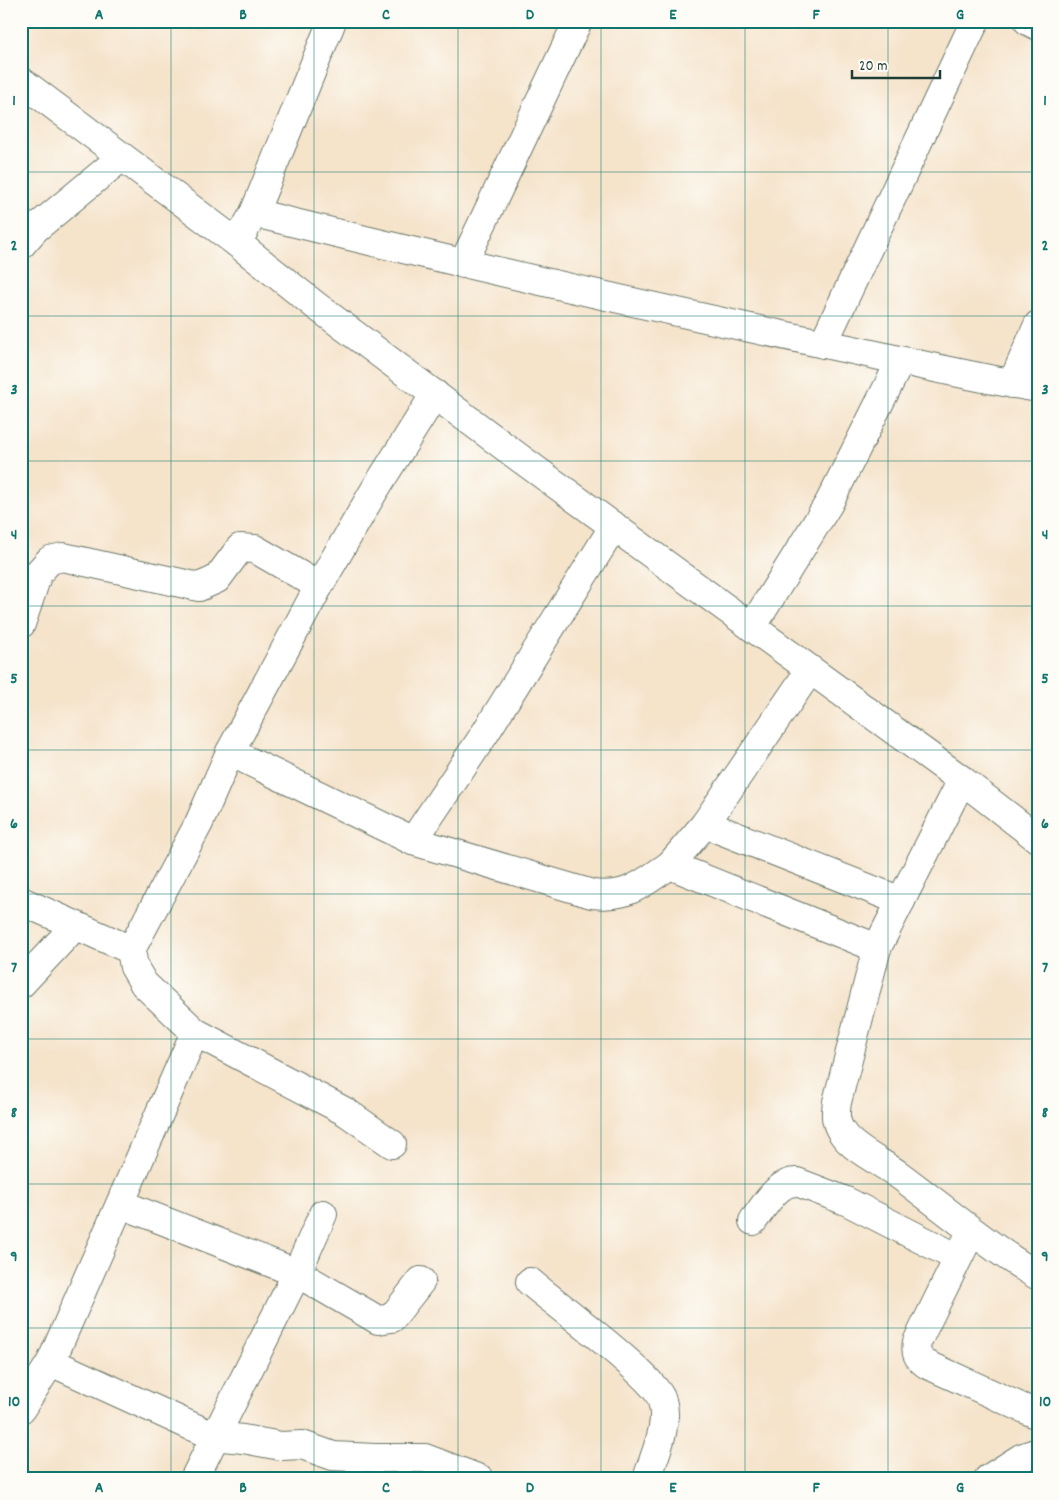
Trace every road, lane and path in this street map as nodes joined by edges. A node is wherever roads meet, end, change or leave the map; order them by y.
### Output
1 (332, 21) edge
2 (578, 21) edge
3 (975, 21) edge
4 (1028, 21) edge
5 (1038, 26) edge
6 (21, 81) edge
7 (122, 157) junction
8 (254, 213) junction
9 (26, 236) edge
10 (237, 243) junction
11 (463, 264) junction
12 (1038, 325) edge
13 (823, 344) junction
14 (900, 362) junction
15 (1025, 386) edge
16 (435, 394) junction
17 (614, 526) junction
18 (319, 586) junction
19 (21, 624) edge
20 (752, 627) junction
21 (810, 670) junction
22 (230, 752) junction
23 (962, 780) junction
24 (705, 824) junction
25 (1038, 839) edge
26 (413, 841) junction
27 (670, 865) junction
28 (21, 901) edge
29 (901, 901) junction
30 (75, 926) junction
31 (877, 948) junction
32 (131, 950) junction
33 (21, 984) edge
34 (195, 1032) junction
35 (392, 1144) dead end
36 (121, 1204) junction
37 (323, 1214) dead end
38 (753, 1221) dead end
39 (971, 1232) junction
40 (958, 1258) junction
41 (297, 1273) junction
42 (1038, 1276) edge
43 (422, 1282) dead end
44 (530, 1282) dead end
45 (51, 1362) junction
46 (22, 1408) edge
47 (1038, 1415) edge
48 (213, 1436) junction
49 (1038, 1452) edge
50 (194, 1479) edge
51 (480, 1479) edge
52 (647, 1479) edge
53 (988, 1479) edge

1 - 8 street
2 - 11 street
3 - 13 street
4 - 5 street
6 - 7 street
7 - 9 street
7 - 10 street
8 - 10 street
8 - 11 street
10 - 16 street
11 - 13 street
12 - 15 street
13 - 14 street
14 - 15 street
14 - 20 street
16 - 17 street
16 - 18 street
17 - 20 street
17 - 26 street
18 - 19 street
18 - 22 street
20 - 21 street
21 - 23 street
21 - 24 street
22 - 26 street
22 - 32 street
23 - 25 street
23 - 29 street
24 - 27 street
24 - 29 street
26 - 27 street
27 - 31 street
28 - 30 street
29 - 31 street
30 - 32 street
30 - 33 street
31 - 39 street
32 - 34 street
34 - 35 street
34 - 36 street
36 - 41 street
36 - 45 street
37 - 41 street
38 - 40 street
39 - 40 street
39 - 42 street
40 - 47 street
41 - 43 street
41 - 48 street
44 - 52 street
45 - 46 street
45 - 48 street
48 - 50 street
48 - 51 street
49 - 53 street

